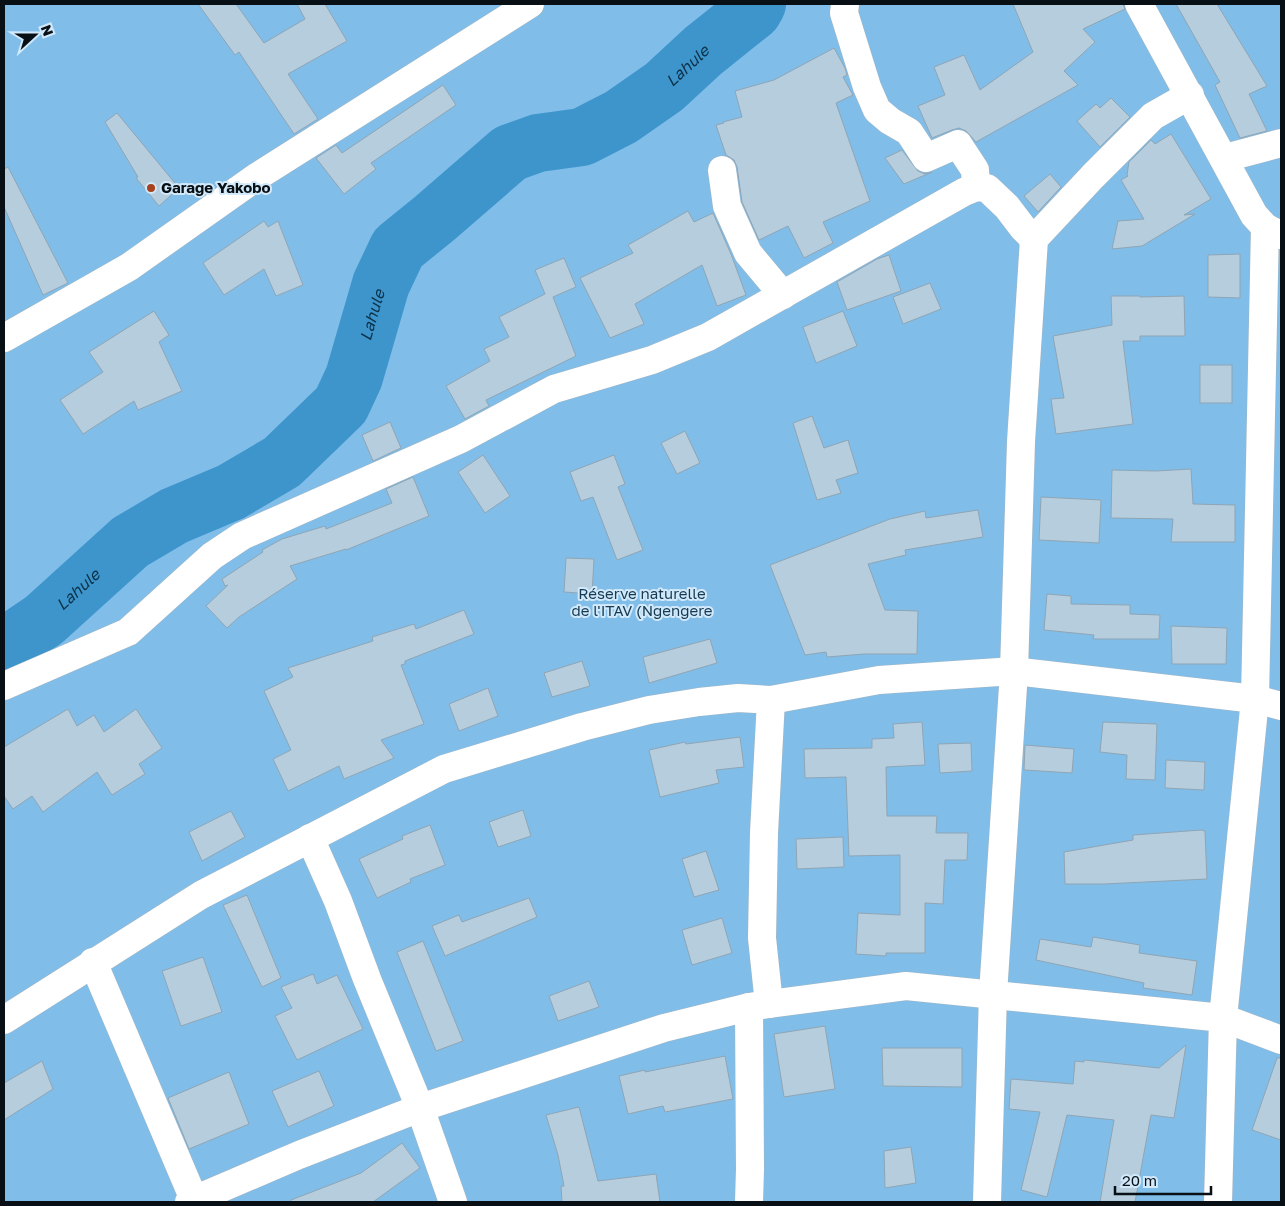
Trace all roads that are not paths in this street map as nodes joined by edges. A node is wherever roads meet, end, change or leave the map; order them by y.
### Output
1 (530, 4) edge
2 (845, 4) edge
3 (1139, 4) edge
4 (1190, 95) junction
5 (1281, 143) edge
6 (1224, 158) junction
7 (722, 170) dead end
8 (976, 187) junction
9 (1273, 232) edge
10 (1034, 239) junction
11 (783, 295) junction
12 (4, 338) edge
13 (1014, 671) junction
14 (4, 686) edge
15 (1255, 699) junction
16 (771, 700) junction
17 (1281, 706) edge
18 (310, 838) junction
19 (93, 962) junction
20 (993, 994) junction
21 (759, 1005) junction
22 (1223, 1018) junction
23 (4, 1020) edge
24 (1281, 1040) edge
25 (420, 1108) junction
26 (193, 1201) edge
27 (453, 1202) edge
28 (749, 1202) edge
29 (987, 1202) edge
30 (1218, 1202) edge

1 - 12 street
2 - 8 street
3 - 4 street
4 - 6 street
4 - 10 street
5 - 6 street
6 - 9 street
7 - 11 street
8 - 10 street
8 - 11 street
9 - 15 street
10 - 13 street
11 - 14 street
13 - 15 street
13 - 16 street
13 - 20 street
15 - 17 street
15 - 22 street
16 - 18 street
16 - 21 street
18 - 19 street
18 - 25 street
19 - 23 street
19 - 26 street
20 - 21 street
20 - 22 street
20 - 29 street
21 - 25 street
21 - 28 street
22 - 24 street
22 - 30 street
25 - 26 street
25 - 27 street

